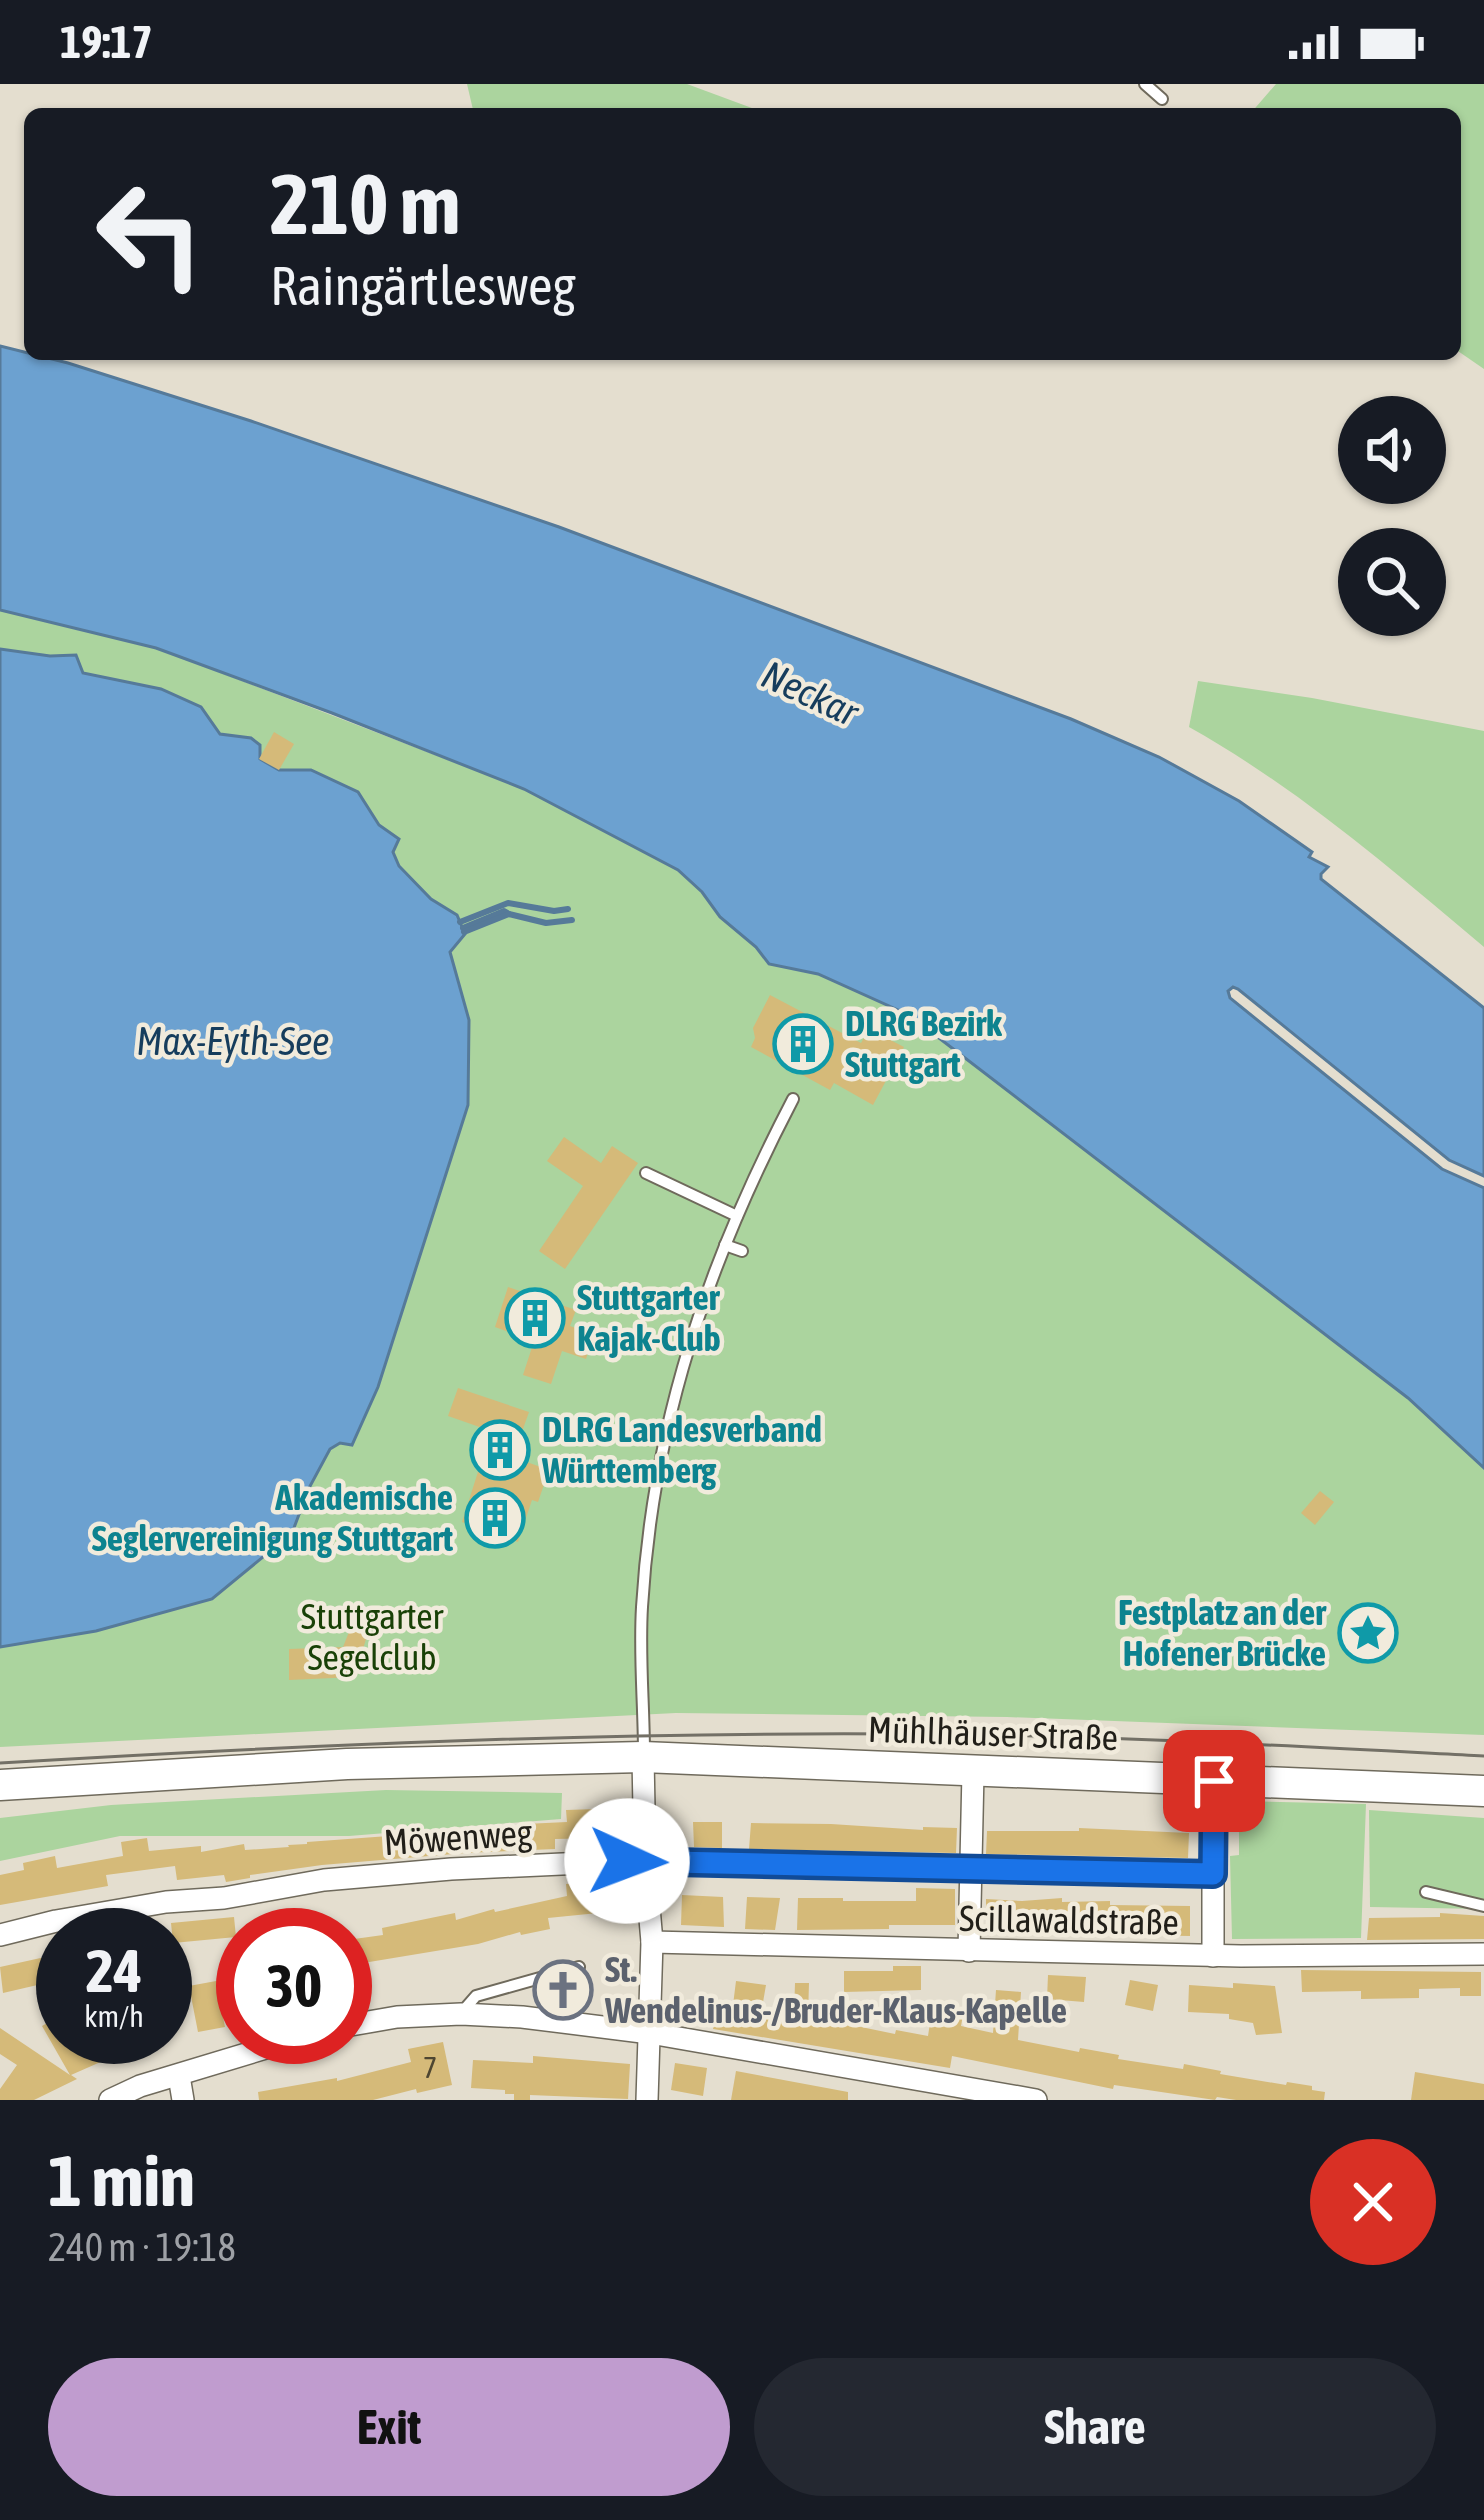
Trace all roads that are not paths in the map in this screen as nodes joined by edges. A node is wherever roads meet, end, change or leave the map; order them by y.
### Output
1 (1144, 84) edge
2 (1162, 99) dead end
3 (793, 1099) dead end
4 (646, 1173) dead end
5 (737, 1216) junction
6 (725, 1245) junction
7 (742, 1251) dead end
8 (644, 1757) junction
9 (973, 1772) junction
10 (1214, 1781) junction
11 (0, 1785) edge
12 (1484, 1791) edge
13 (645, 1861) junction
14 (972, 1868) junction
15 (1213, 1874) junction
16 (1426, 1892) dead end
17 (1484, 1906) edge
18 (0, 1935) edge
19 (652, 1942) junction
20 (970, 1951) junction
21 (1484, 1954) edge
22 (1214, 1956) junction
23 (579, 1967) dead end
24 (460, 2014) junction
25 (372, 2021) edge
26 (650, 2033) junction
27 (216, 2064) edge
28 (178, 2076) junction
29 (967, 2095) edge
30 (110, 2100) edge
31 (183, 2100) edge
32 (647, 2100) edge
33 (1036, 2100) edge

1 - 2 lane
3 - 5 lane
4 - 5 lane
5 - 6 lane
6 - 7 lane
6 - 8 lane
8 - 9 main road, Mühlhäuser Straße
8 - 11 main road, Mühlhäuser Straße
8 - 13 street
9 - 10 main road, Mühlhäuser Straße
9 - 14 street
10 - 12 main road, Mühlhäuser Straße
10 - 15 street
13 - 14 street, Möwenweg
13 - 18 street, Möwenweg
13 - 19 street
14 - 15 street, Möwenweg
14 - 20 street
15 - 22 street
16 - 17 lane
19 - 20 street, Scillawaldstraße
19 - 26 street
20 - 22 street, Scillawaldstraße
21 - 22 street, Scillawaldstraße
23 - 24 lane
24 - 25 street
24 - 26 street
26 - 29 street
26 - 32 street
27 - 28 street
28 - 30 street
28 - 31 street
29 - 33 street

